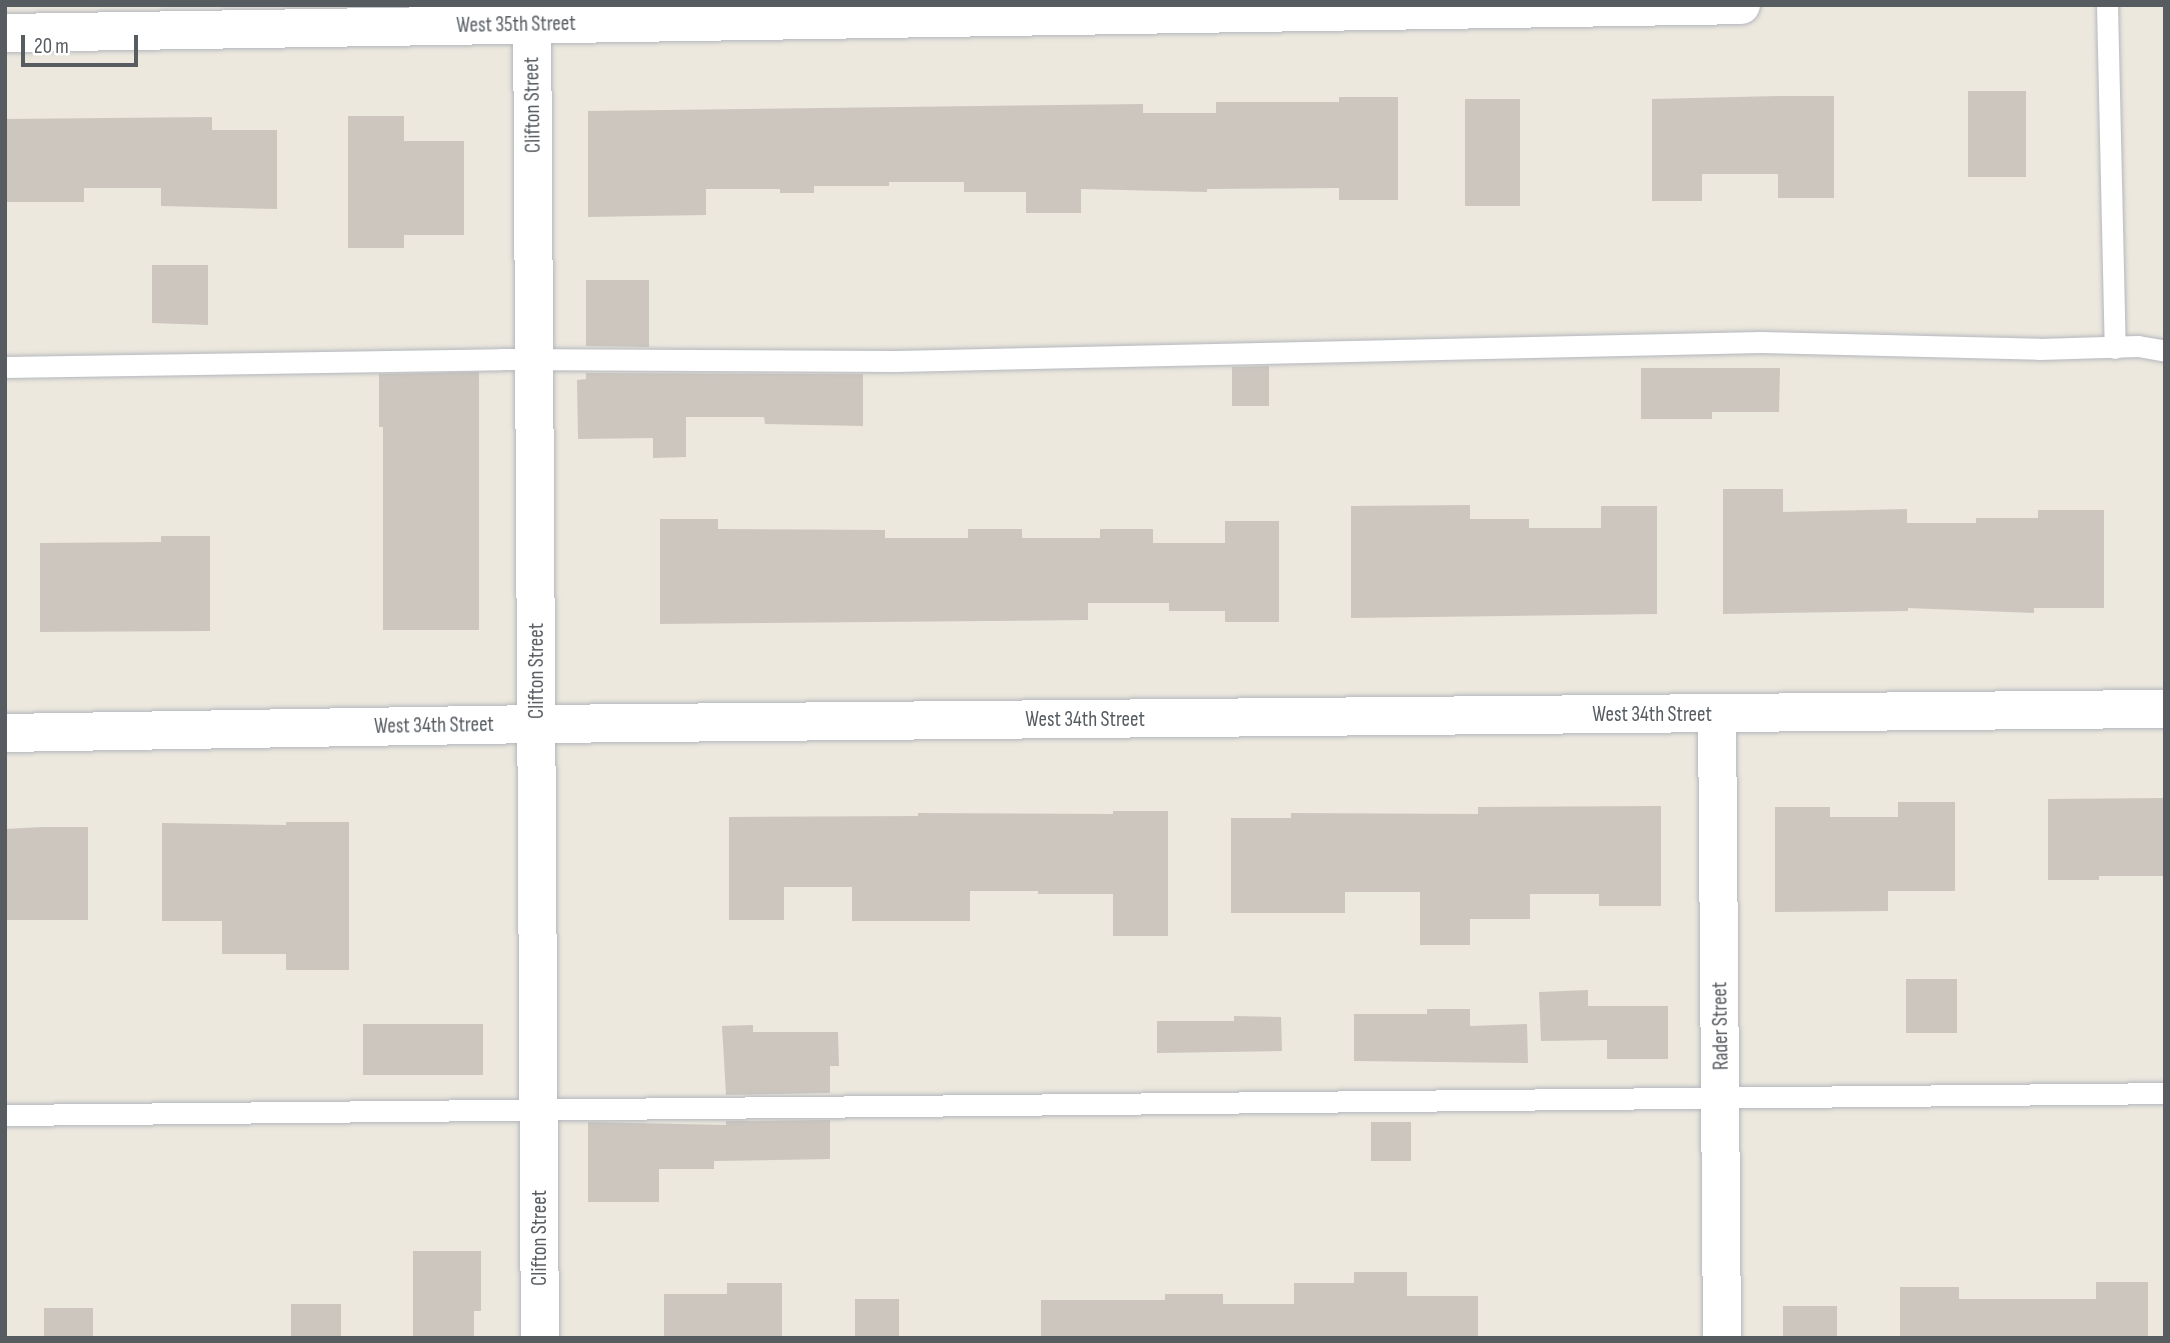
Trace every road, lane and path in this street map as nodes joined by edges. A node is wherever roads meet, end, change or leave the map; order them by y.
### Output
1 (1741, 5) edge
2 (2107, 5) edge
3 (532, 15) edge
4 (5, 33) edge
5 (2115, 348) junction
6 (2165, 351) edge
7 (536, 359) junction
8 (5, 367) edge
9 (2165, 709) edge
10 (1717, 714) junction
11 (537, 724) junction
12 (5, 733) edge
13 (2165, 1093) edge
14 (1721, 1097) junction
15 (539, 1107) junction
16 (5, 1115) edge
17 (540, 1338) edge
18 (1722, 1338) edge

1 - 3 street, West 35th Street
2 - 5 lane
3 - 4 street, West 35th Street
3 - 7 street, Clifton Street
5 - 6 lane
5 - 7 lane
7 - 8 lane
7 - 11 street, Clifton Street
9 - 10 street, West 34th Street
10 - 11 street, West 34th Street
10 - 14 street, Rader Street
11 - 12 street, West 34th Street
11 - 15 street, Clifton Street
13 - 14 lane
14 - 15 lane
14 - 18 street, Rader Street
15 - 16 lane
15 - 17 street, Clifton Street

